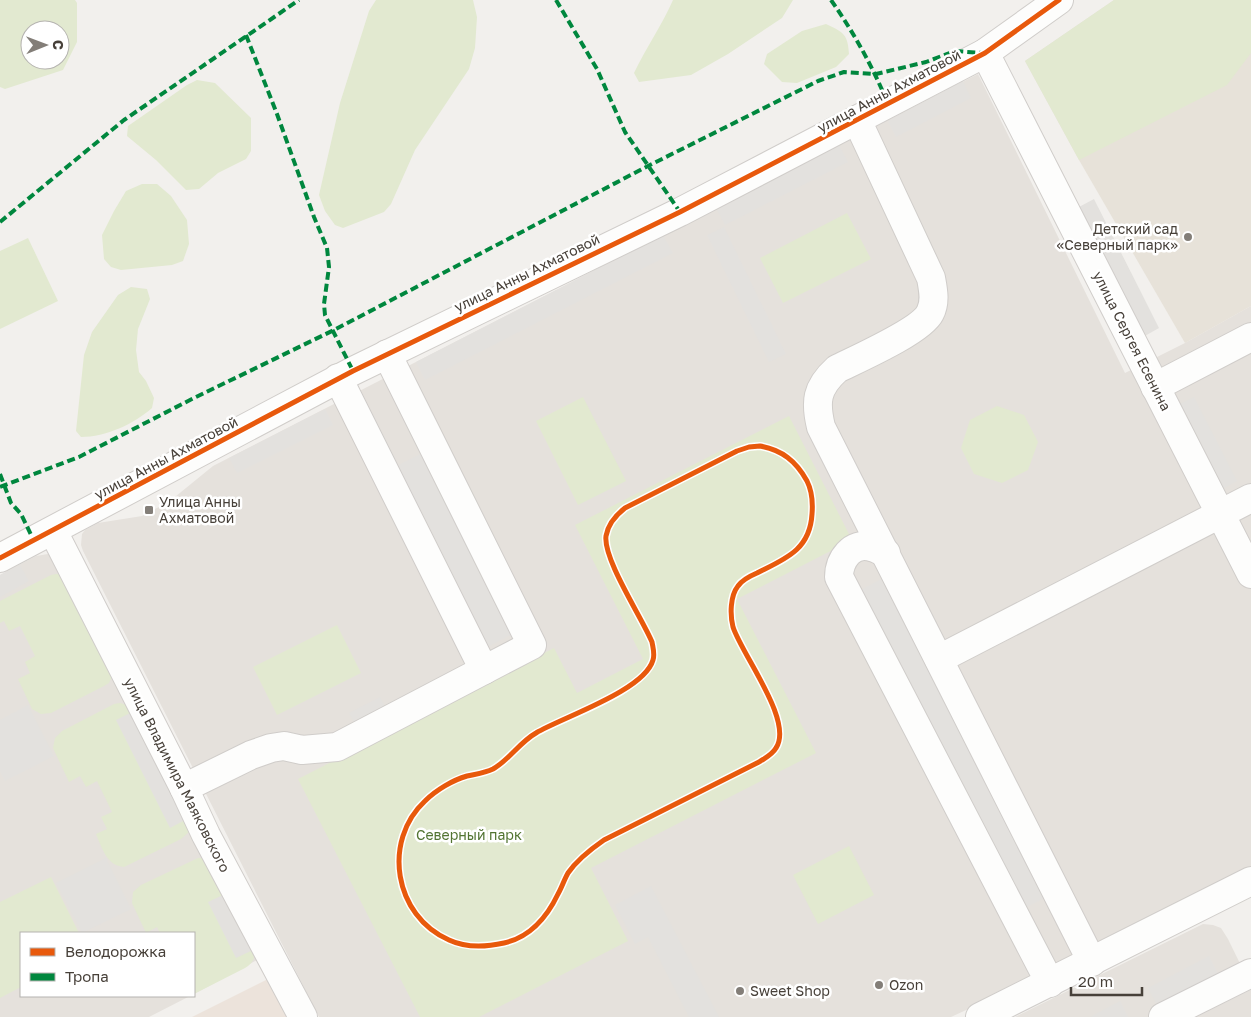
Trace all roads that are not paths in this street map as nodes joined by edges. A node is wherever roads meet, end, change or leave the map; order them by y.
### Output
1 (1059, 0) edge
2 (985, 53) junction
3 (857, 120) junction
4 (1251, 337) edge
5 (386, 354) junction
6 (338, 378) junction
7 (1155, 387) junction
8 (1251, 498) edge
9 (1220, 514) junction
10 (53, 531) junction
11 (886, 553) junction
12 (0, 558) edge
13 (1251, 574) edge
14 (939, 659) junction
15 (484, 670) junction
16 (184, 788) junction
17 (1251, 881) edge
18 (1092, 962) junction
19 (1251, 973) edge
20 (1050, 983) junction
21 (303, 1017) edge
22 (980, 1017) edge
23 (1163, 1017) edge

1 - 2 street, улица Анны Ахматовой
2 - 3 street, улица Анны Ахматовой
2 - 7 street, улица Сергея Есенина
3 - 5 street, улица Анны Ахматовой
3 - 11 street
4 - 7 street
5 - 6 street, улица Анны Ахматовой
5 - 15 street
6 - 10 street, улица Анны Ахматовой
6 - 15 street
7 - 9 street, улица Сергея Есенина
8 - 9 street
9 - 13 street, улица Сергея Есенина
9 - 14 street
10 - 12 street, улица Анны Ахматовой
10 - 16 street, улица Владимира Маяковского
11 - 14 street
11 - 20 street
14 - 18 street
15 - 16 street
16 - 21 street, улица Владимира Маяковского
17 - 18 street
18 - 20 street
19 - 23 street
20 - 22 street

